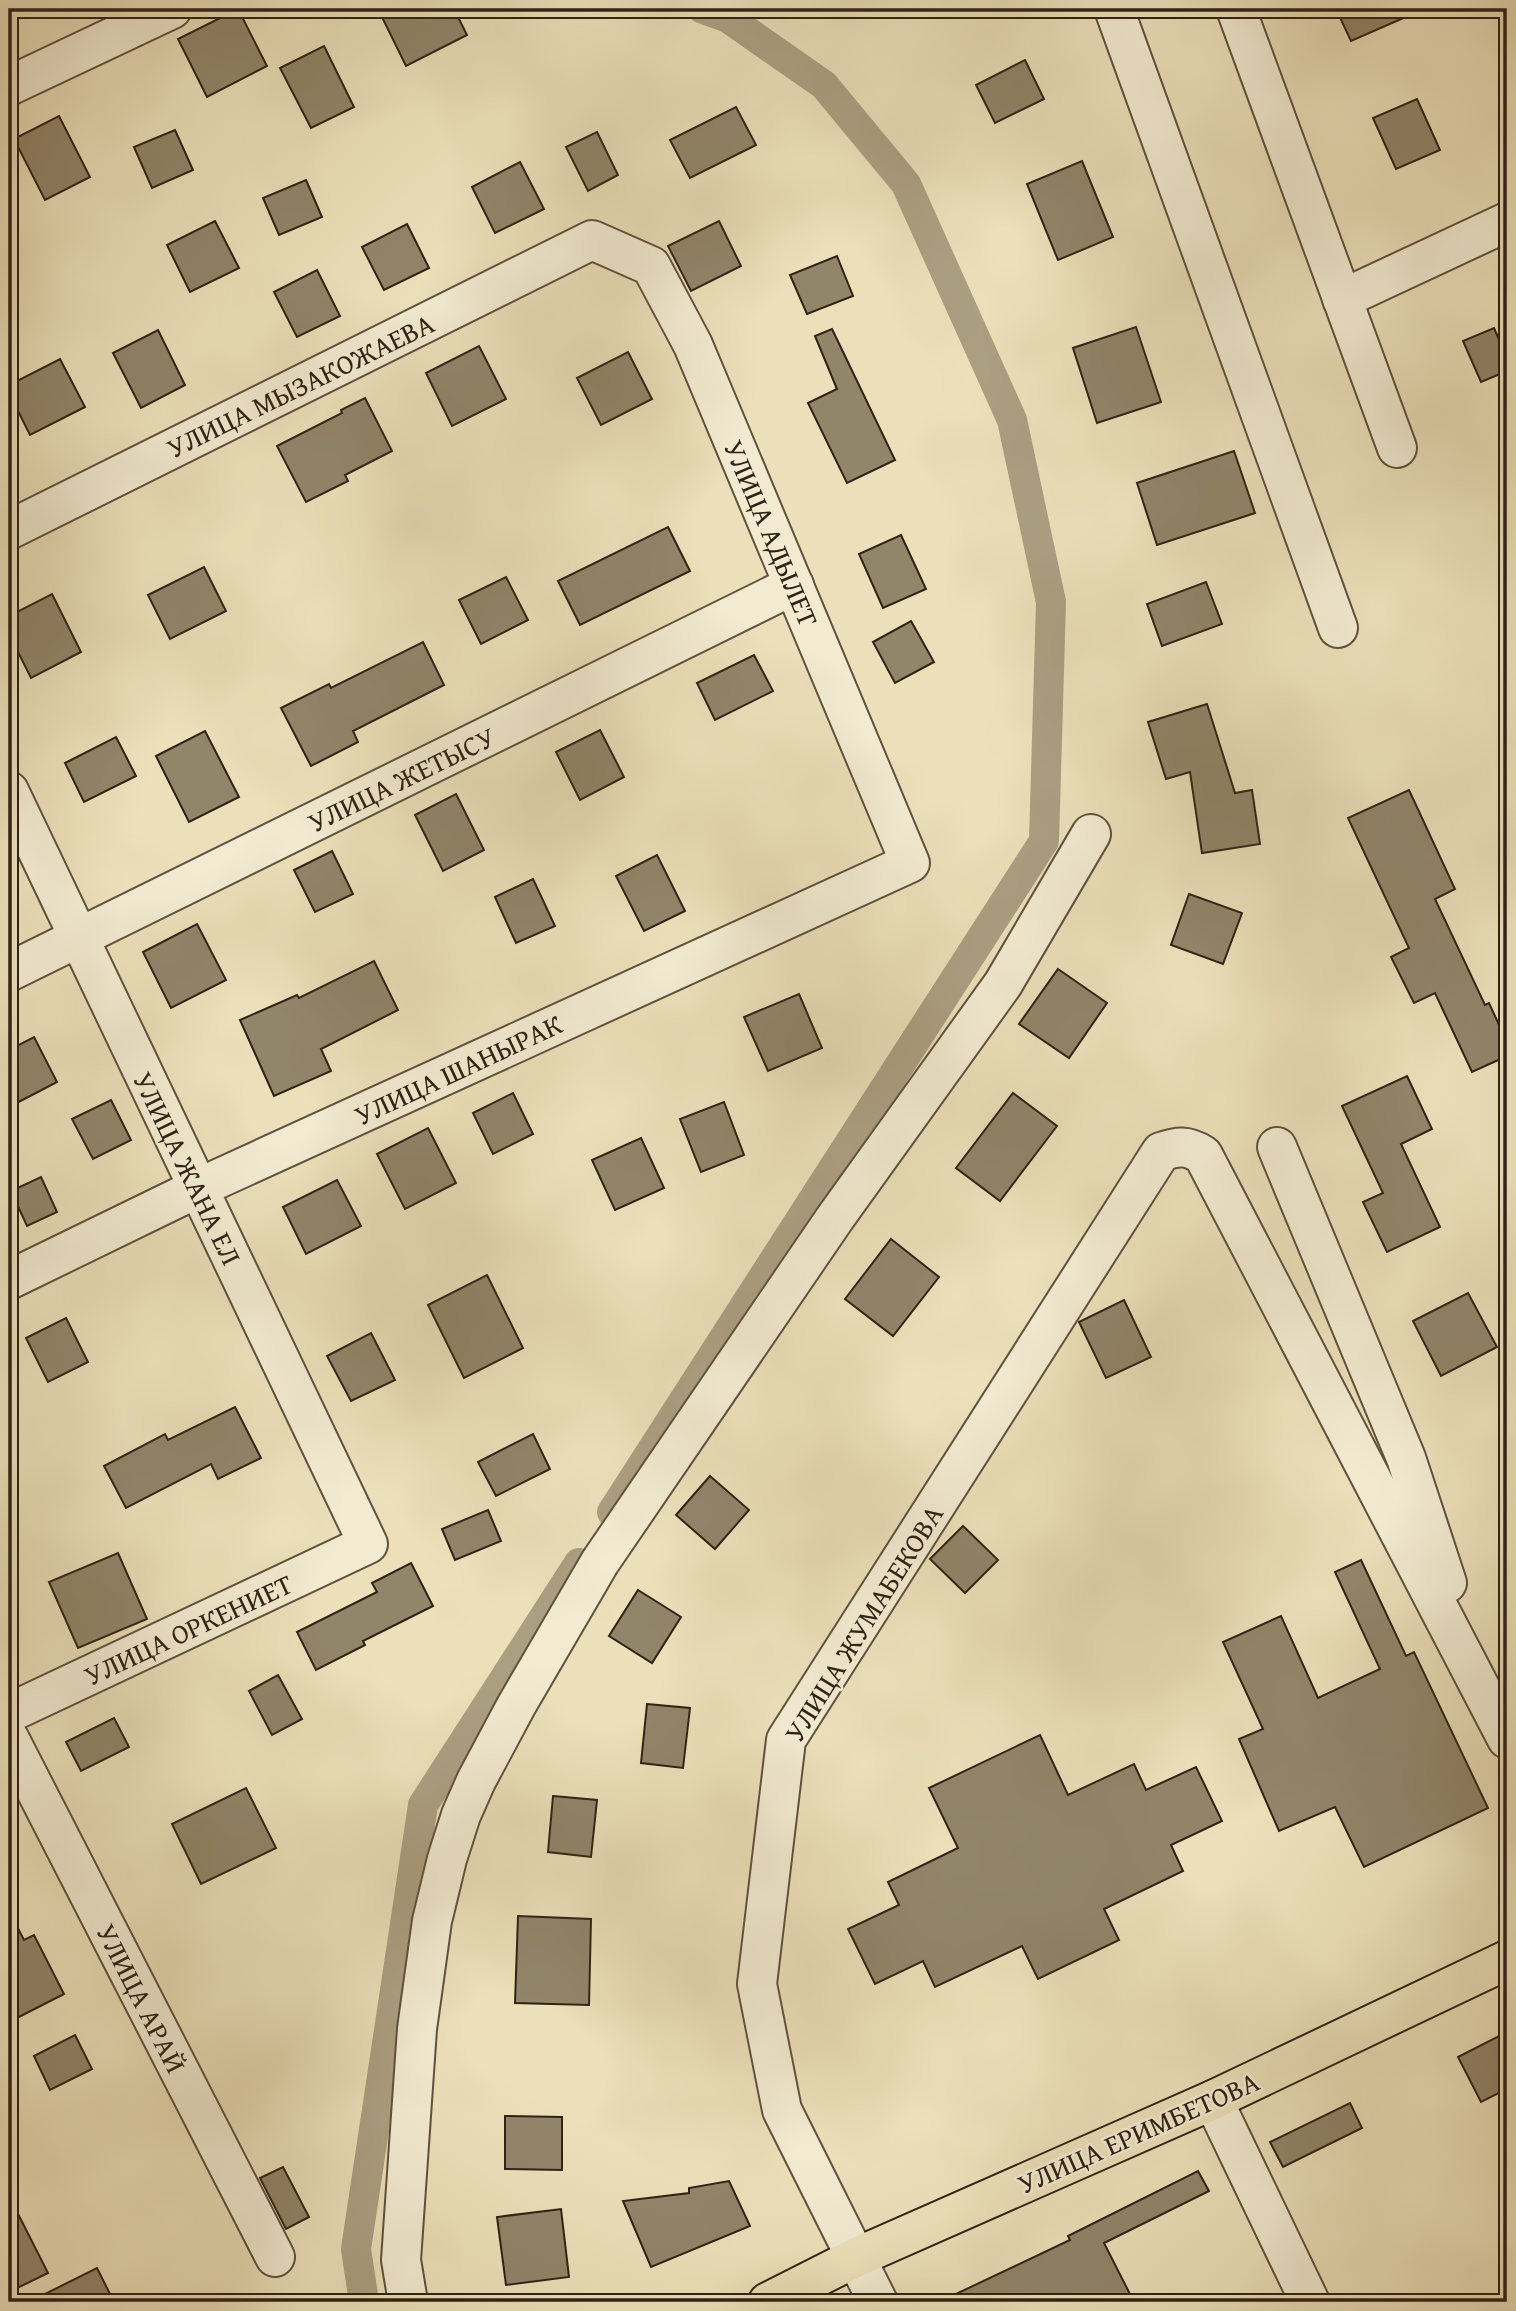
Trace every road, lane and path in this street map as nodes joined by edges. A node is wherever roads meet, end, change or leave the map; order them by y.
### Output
1 (172, 9) edge
2 (1114, 9) edge
3 (1236, 9) edge
4 (9, 86) edge
5 (1507, 222) edge
6 (592, 240) joint
7 (1342, 299) junction
8 (1397, 448) dead end
9 (9, 530) edge
10 (794, 585) junction
11 (1338, 628) dead end
12 (9, 792) edge
13 (1091, 834) dead end
14 (910, 863) joint
15 (79, 938) junction
16 (9, 972) edge
17 (1277, 1147) dead end
18 (198, 1188) junction
19 (9, 1280) edge
20 (368, 1544) joint
21 (1481, 1688) junction
22 (9, 1713) edge
23 (9, 1738) edge
24 (1507, 1739) edge
25 (1507, 1959) edge
26 (1213, 2100) junction
27 (275, 2257) dead end
28 (857, 2257) junction
29 (408, 2302) edge
30 (768, 2302) edge
31 (878, 2302) edge
32 (1310, 2302) edge

1 - 4 street
2 - 11 street
3 - 7 street
5 - 7 street
6 - 9 street, УЛИЦА МЫЗАКОЖАЕВА
6 - 10 street, УЛИЦА АДЫЛЕТ
7 - 8 street
10 - 14 street, УЛИЦА АДЫЛЕТ
10 - 15 street, УЛИЦА ЖЕТЫСУ
12 - 15 street, УЛИЦА ЖАНА ЕЛ
13 - 29 street
14 - 18 street, УЛИЦА ШАНЫРАК
15 - 16 street, УЛИЦА ЖЕТЫСУ
15 - 18 street, УЛИЦА ЖАНА ЕЛ
17 - 21 street
18 - 19 street, УЛИЦА ШАНЫРАК
18 - 20 street, УЛИЦА ЖАНА ЕЛ
20 - 22 street, УЛИЦА ОРКЕНИЕТ
21 - 24 street
21 - 28 street, УЛИЦА ЖУМАБЕКОВА
23 - 27 street, УЛИЦА АРАЙ
25 - 26 main road, УЛИЦА ЕРИМБЕТОВА
26 - 28 main road, УЛИЦА ЕРИМБЕТОВА
26 - 32 street
28 - 30 main road, УЛИЦА ЕРИМБЕТОВА
28 - 31 street, УЛИЦА ЖУМАБЕКОВА

